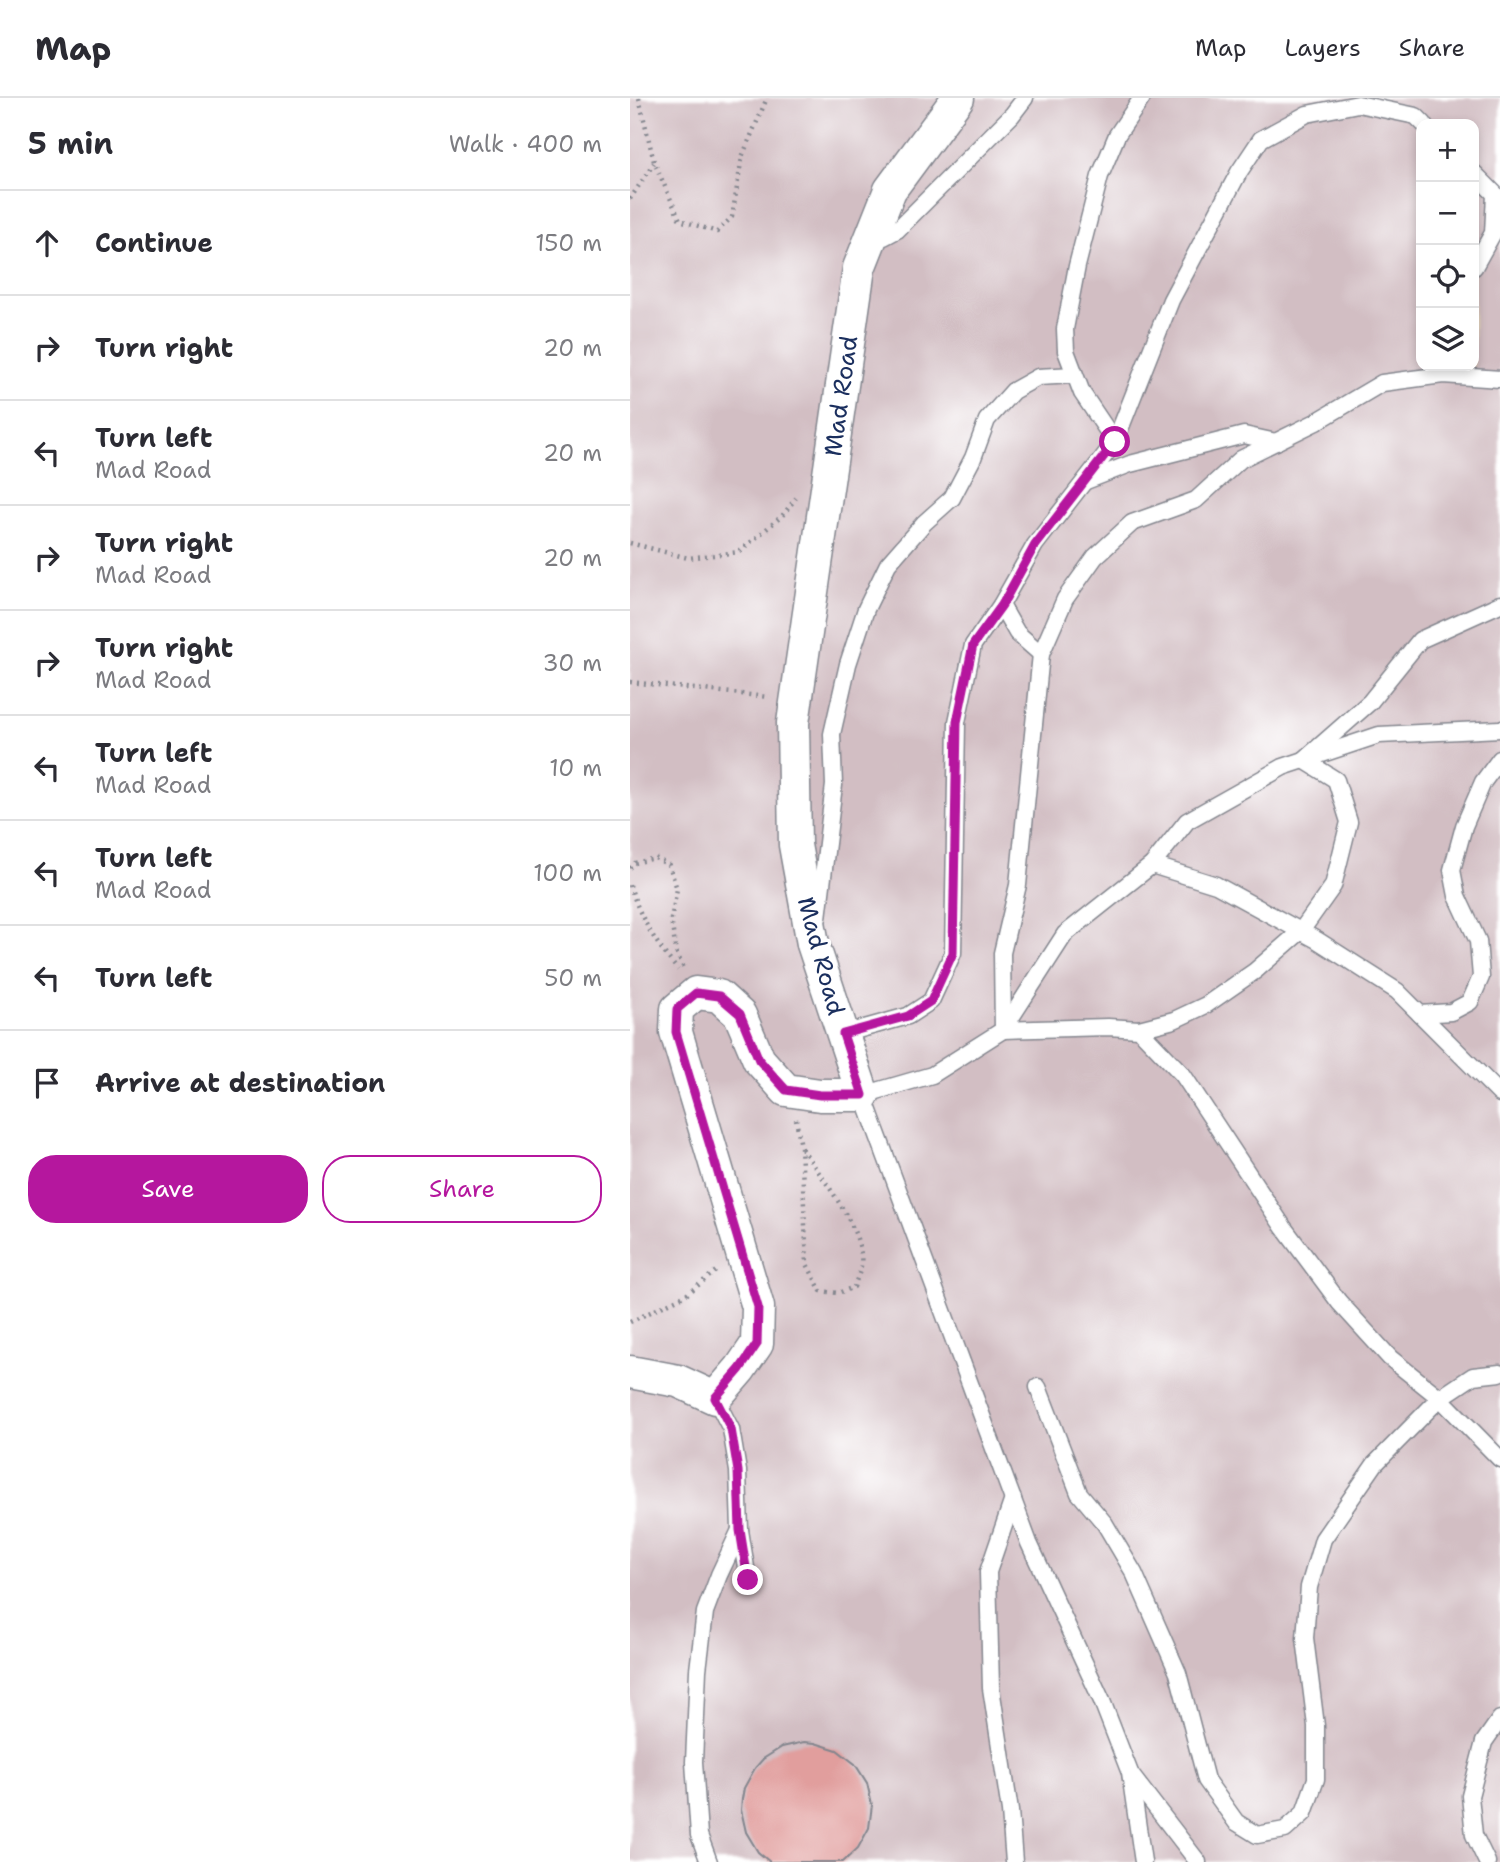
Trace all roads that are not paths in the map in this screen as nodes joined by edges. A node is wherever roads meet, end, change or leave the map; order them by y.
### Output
1 (958, 98) edge
2 (1025, 98) edge
3 (1142, 98) edge
4 (1419, 119) edge
5 (1479, 178) edge
6 (872, 236) junction
7 (1479, 258) edge
8 (1422, 372) edge
9 (1074, 376) junction
10 (1500, 379) edge
11 (1115, 442) junction
12 (1276, 442) junction
13 (1084, 482) junction
14 (1500, 604) edge
15 (1002, 605) junction
16 (1041, 654) junction
17 (1500, 729) edge
18 (1500, 759) edge
19 (1304, 760) junction
20 (1152, 865) junction
21 (1301, 931) junction
22 (813, 944) junction
23 (1420, 1014) junction
24 (1139, 1029) junction
25 (1003, 1030) junction
26 (843, 1034) junction
27 (1500, 1094) edge
28 (863, 1095) junction
29 (630, 1372) edge
30 (1500, 1373) edge
31 (1038, 1387) dead end
32 (715, 1398) junction
33 (1440, 1398) junction
34 (1500, 1459) edge
35 (1013, 1499) junction
36 (740, 1530) junction
37 (748, 1580) dead end
38 (1500, 1720) edge
39 (1130, 1773) junction
40 (709, 1862) edge
41 (1014, 1862) edge
42 (1143, 1862) edge
43 (1198, 1862) edge
44 (1488, 1862) edge

1 - 6 street, Mad Road
2 - 6 lane
3 - 9 lane
4 - 11 lane
5 - 7 lane
6 - 22 street, Mad Road
8 - 10 lane
8 - 12 lane
9 - 11 lane
9 - 22 lane
11 - 13 lane
12 - 13 lane
12 - 16 lane
13 - 15 lane
14 - 19 lane
15 - 16 lane
15 - 26 lane
16 - 25 lane
17 - 19 lane
18 - 23 lane
19 - 20 lane
19 - 21 lane
20 - 21 lane
20 - 25 lane
21 - 23 lane
21 - 24 lane
22 - 26 street, Mad Road
23 - 27 lane
24 - 25 lane
24 - 33 lane
25 - 28 lane
26 - 28 street, Mad Road
28 - 32 street
28 - 35 lane
29 - 32 street
30 - 33 lane
31 - 33 lane
32 - 36 lane
33 - 34 lane
35 - 39 lane
35 - 41 lane
36 - 37 lane
36 - 40 lane
38 - 44 lane
39 - 42 lane
39 - 43 lane

